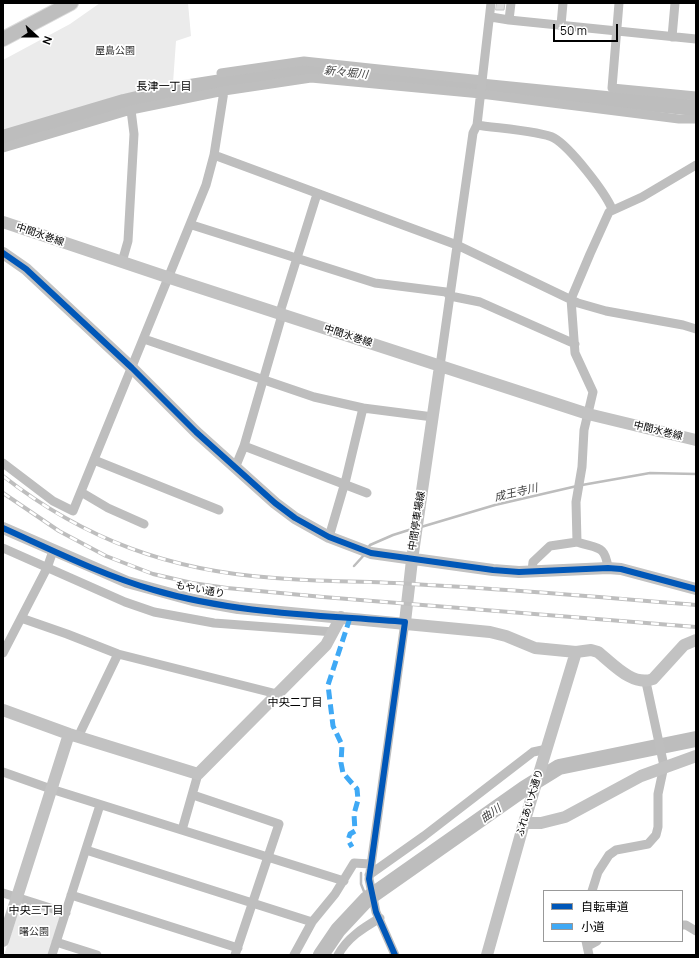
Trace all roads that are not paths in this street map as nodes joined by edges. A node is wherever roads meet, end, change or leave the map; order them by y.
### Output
1 (71, 3) edge
2 (491, 3) edge
3 (511, 3) edge
4 (563, 3) edge
5 (619, 3) edge
6 (675, 3) edge
7 (491, 17) junction
8 (509, 20) junction
9 (560, 25) junction
10 (616, 32) junction
11 (672, 37) junction
12 (3, 39) edge
13 (696, 40) edge
14 (221, 73) dead end
15 (482, 81) junction
16 (224, 91) junction
17 (481, 93) junction
18 (696, 96) edge
19 (131, 110) junction
20 (696, 119) edge
21 (477, 125) junction
22 (3, 148) edge
23 (214, 155) junction
24 (696, 165) edge
25 (317, 194) junction
26 (612, 209) junction
27 (3, 222) edge
28 (192, 224) junction
29 (457, 245) junction
30 (3, 253) edge
31 (296, 258) junction
32 (122, 262) junction
33 (170, 278) junction
34 (450, 296) junction
35 (571, 300) junction
36 (282, 315) junction
37 (696, 329) edge
38 (144, 339) junction
39 (575, 344) junction
40 (440, 366) junction
41 (132, 368) junction
42 (262, 380) junction
43 (363, 408) junction
44 (588, 414) junction
45 (433, 417) junction
46 (696, 440) edge
47 (244, 446) junction
48 (94, 460) junction
49 (3, 463) edge
50 (236, 468) junction
51 (344, 485) junction
52 (81, 492) junction
53 (367, 493) dead end
54 (219, 510) dead end
55 (144, 524) dead end
56 (3, 528) edge
57 (329, 537) junction
58 (577, 542) junction
59 (3, 548) edge
60 (53, 551) junction
61 (412, 560) junction
62 (47, 568) junction
63 (608, 568) junction
64 (532, 571) junction
65 (696, 589) edge
66 (341, 617) junction
67 (21, 618) junction
68 (405, 622) junction
69 (334, 632) junction
70 (696, 640) edge
71 (576, 652) junction
72 (3, 653) edge
73 (118, 654) junction
74 (646, 682) junction
75 (277, 694) junction
76 (3, 710) edge
77 (73, 736) junction
78 (546, 748) junction
79 (696, 756) edge
80 (664, 766) junction
81 (3, 772) edge
82 (198, 774) junction
83 (51, 789) junction
84 (193, 795) junction
85 (100, 805) junction
86 (524, 823) junction
87 (182, 830) junction
88 (86, 850) junction
89 (268, 856) junction
90 (370, 864) junction
91 (369, 877) junction
92 (344, 881) junction
93 (592, 890) edge
94 (3, 893) edge
95 (71, 895) junction
96 (17, 897) junction
97 (252, 902) junction
98 (66, 913) junction
99 (378, 915) junction
100 (312, 922) junction
101 (683, 925) edge
102 (696, 931) edge
103 (3, 941) edge
104 (56, 942) junction
105 (236, 951) edge
106 (52, 955) edge
107 (97, 955) edge
108 (294, 955) edge
109 (338, 955) edge
110 (395, 955) edge
111 (487, 955) edge

1 - 12 main road
2 - 7 street
3 - 8 street
4 - 9 street
5 - 10 street
6 - 11 street
7 - 8 street
7 - 15 street
8 - 9 street
9 - 10 street
10 - 11 street
10 - 18 street
11 - 13 street
14 - 15 street
15 - 17 street
16 - 17 street
16 - 19 street
16 - 23 street
17 - 20 street
17 - 21 street
19 - 22 street
19 - 32 street
21 - 26 street
21 - 29 street
23 - 25 street
23 - 28 street
24 - 26 street
25 - 29 street
25 - 31 street
26 - 35 street
27 - 32 street, 中間水巻線
28 - 31 street
28 - 33 street
29 - 34 street
29 - 35 street
30 - 41 street
31 - 34 street
31 - 36 street
32 - 33 street, 中間水巻線
33 - 36 street, 中間水巻線
33 - 38 street
34 - 39 street
34 - 40 street
35 - 37 street
35 - 39 street
36 - 40 street, 中間水巻線
36 - 42 street
38 - 41 street
38 - 42 street
39 - 44 street
40 - 44 street, 中間水巻線
40 - 45 street, 中間停車場線
41 - 48 street
41 - 50 street
42 - 43 street
42 - 47 street
43 - 45 street
43 - 51 street
44 - 46 street, 中間水巻線
44 - 58 street
45 - 61 street, 中間停車場線
47 - 50 street
47 - 51 street
48 - 52 street
48 - 54 street
49 - 52 street
50 - 57 street
51 - 53 street
51 - 57 street
52 - 55 street
56 - 60 street, もやい通り
57 - 61 street
58 - 63 street
58 - 64 street
59 - 62 street
60 - 62 street
60 - 66 street, もやい通り
61 - 64 street
61 - 68 street, 中間停車場線
62 - 67 street
62 - 69 street
63 - 64 street
63 - 65 street
66 - 68 street, もやい通り
66 - 69 street
67 - 72 street
67 - 73 street
68 - 71 street
68 - 90 street
69 - 75 street
70 - 74 street
71 - 74 street
71 - 78 street, ふれあい大通り
73 - 75 street
73 - 77 street
74 - 80 street
75 - 82 street
76 - 77 street
77 - 82 street
77 - 83 street
78 - 86 street, ふれあい大通り
78 - 91 street
79 - 80 street
80 - 86 street
80 - 93 street
81 - 83 street
82 - 84 street
83 - 85 street
83 - 96 street
84 - 87 street
84 - 89 street
85 - 87 street
85 - 88 street
86 - 111 street, ふれあい大通り
87 - 89 street
88 - 95 street
88 - 97 street
89 - 92 street
89 - 97 street
90 - 91 street
90 - 92 street
91 - 99 street
92 - 100 street
94 - 96 street
95 - 98 street
95 - 105 street
96 - 98 street
96 - 103 street
97 - 100 street
97 - 105 street
98 - 104 street
99 - 109 street
99 - 110 street
100 - 108 street
101 - 102 street
104 - 106 street
104 - 107 street

